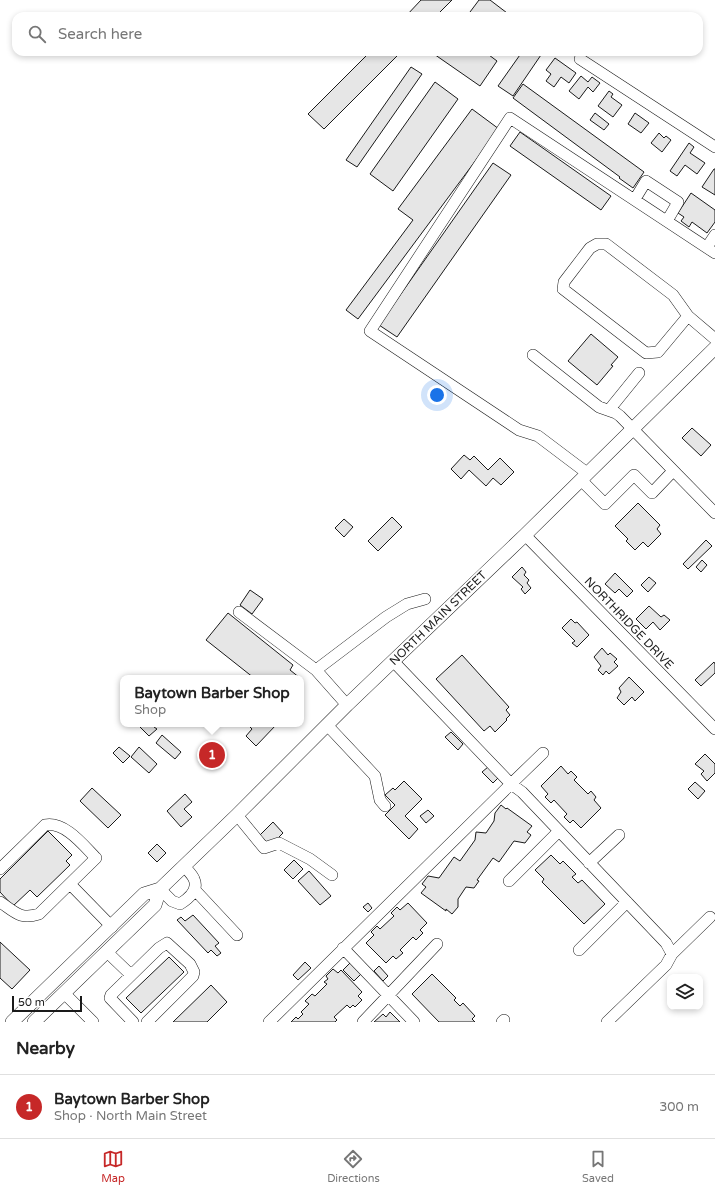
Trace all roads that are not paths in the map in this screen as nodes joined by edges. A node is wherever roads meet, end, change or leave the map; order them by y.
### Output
1 (580, 59) dead end
2 (715, 147) edge
3 (635, 199) junction
4 (667, 221) junction
5 (715, 235) edge
6 (711, 250) edge
7 (688, 316) junction
8 (715, 339) edge
9 (715, 348) edge
10 (533, 355) dead end
11 (639, 373) dead end
12 (609, 410) junction
13 (632, 429) junction
14 (674, 471) junction
15 (584, 476) junction
16 (715, 513) edge
17 (524, 535) junction
18 (425, 599) dead end
19 (239, 612) dead end
20 (393, 661) junction
21 (316, 670) junction
22 (347, 705) junction
23 (327, 725) junction
24 (715, 729) edge
25 (543, 753) dead end
26 (511, 784) junction
27 (385, 806) dead end
28 (237, 815) junction
29 (559, 831) junction
30 (619, 835) dead end
31 (589, 862) junction
32 (184, 866) junction
33 (0, 869) edge
34 (332, 875) dead end
35 (509, 881) dead end
36 (70, 884) junction
37 (160, 889) junction
38 (195, 890) junction
39 (0, 902) edge
40 (627, 902) junction
41 (710, 917) dead end
42 (112, 927) junction
43 (237, 934) dead end
44 (437, 944) dead end
45 (343, 948) junction
46 (579, 950) dead end
47 (107, 952) junction
48 (672, 954) junction
49 (131, 975) junction
50 (64, 993) junction
51 (388, 995) junction
52 (12, 1022) edge
53 (34, 1022) edge
54 (93, 1022) edge
55 (134, 1022) edge
56 (147, 1022) edge
57 (268, 1022) edge
58 (363, 1022) edge
59 (414, 1022) edge
60 (607, 1022) edge

1 - 2 street
3 - 4 street
3 - 4 street
3 - 15 street
4 - 6 street
5 - 6 street
7 - 7 street
7 - 8 street
9 - 13 main road, NORTH MAIN STREET
10 - 12 street
11 - 12 street
12 - 13 street
13 - 14 street
13 - 15 main road, NORTH MAIN STREET
14 - 15 street
14 - 16 street
15 - 17 main road, NORTH MAIN STREET
17 - 20 main road, NORTH MAIN STREET
17 - 24 street, NORTHRIDGE DRIVE
18 - 21 street
19 - 21 street
20 - 22 main road, NORTH MAIN STREET
20 - 26 street
21 - 22 street
22 - 23 main road, NORTH MAIN STREET
23 - 27 street
23 - 28 main road, NORTH MAIN STREET
25 - 26 street
26 - 29 street
26 - 45 street
28 - 32 main road, NORTH MAIN STREET
28 - 34 street
29 - 31 street
29 - 35 street
30 - 31 street
31 - 40 street
32 - 37 main road, NORTH MAIN STREET
32 - 38 street
33 - 36 street
36 - 39 street
36 - 42 street
37 - 38 street
37 - 42 main road, NORTH MAIN STREET
37 - 47 main road, NORTH MAIN STREET
38 - 43 street
40 - 46 street
40 - 48 street
41 - 48 street
42 - 52 main road, NORTH MAIN STREET
44 - 51 street
45 - 51 street
45 - 57 street
47 - 49 street
47 - 50 main road, NORTH MAIN STREET
48 - 60 street
49 - 55 street
49 - 56 street
50 - 53 main road, NORTH MAIN STREET
50 - 54 street
51 - 58 street
51 - 59 street

